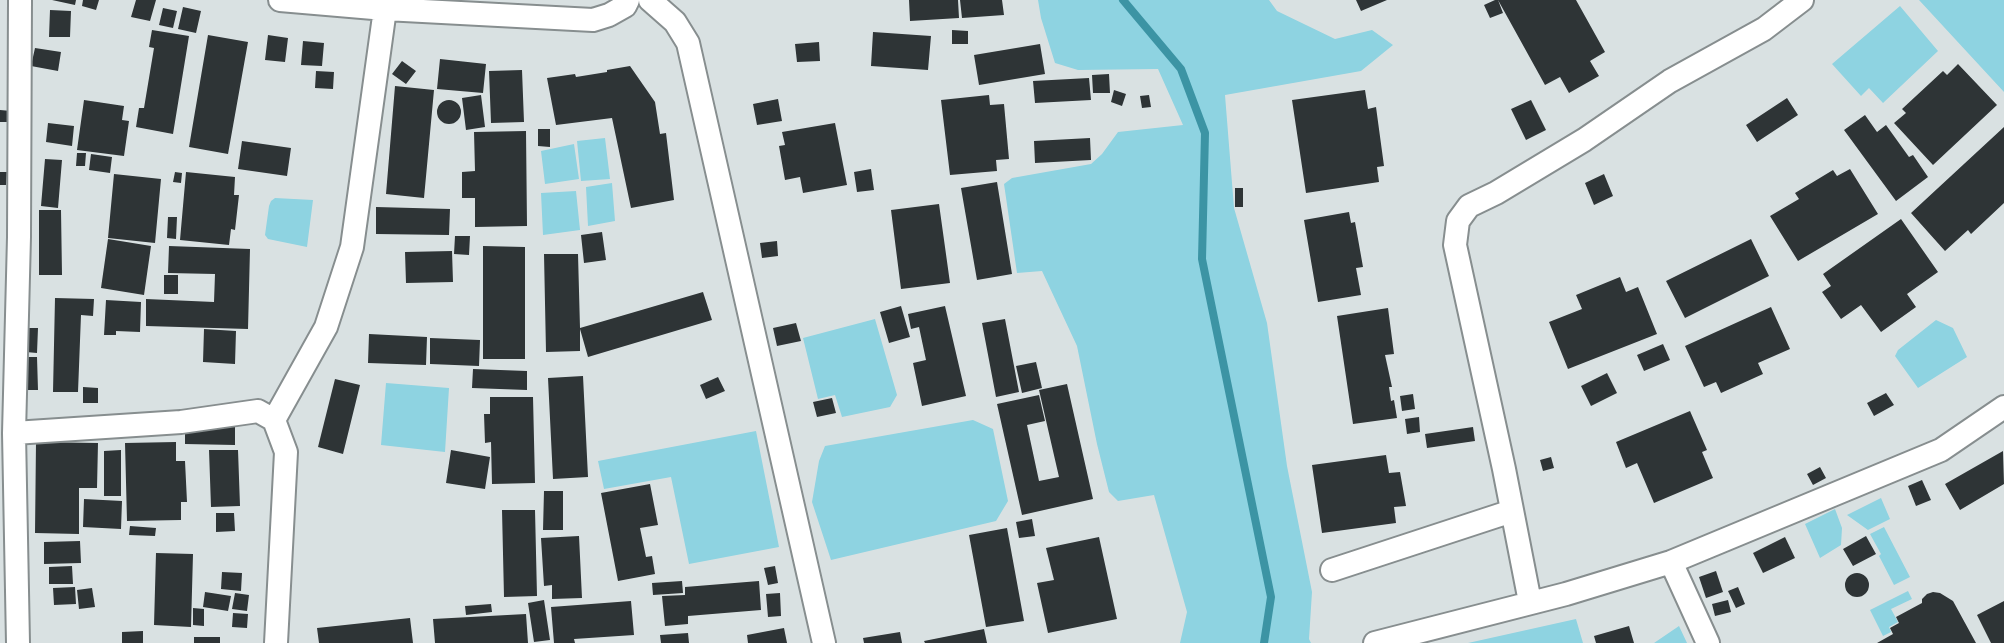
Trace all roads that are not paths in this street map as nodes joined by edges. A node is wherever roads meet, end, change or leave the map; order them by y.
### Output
1 (20, 0) edge
2 (280, 0) edge
3 (628, 0) edge
4 (650, 0) edge
5 (1802, 0) edge
6 (385, 9) junction
7 (9, 237) edge
8 (2004, 407) edge
9 (274, 420) junction
10 (14, 433) junction
11 (1512, 511) junction
12 (1671, 562) junction
13 (1332, 570) dead end
14 (1530, 603) junction
15 (18, 643) edge
16 (276, 643) edge
17 (824, 643) edge
18 (1375, 643) edge
19 (1708, 643) edge

1 - 7 street
2 - 6 street
3 - 6 street
4 - 17 street
5 - 11 street
6 - 9 street
7 - 10 street
8 - 12 street
9 - 10 street
9 - 16 street
10 - 15 street
11 - 13 street
11 - 14 street
12 - 14 street
12 - 19 street
14 - 18 street

